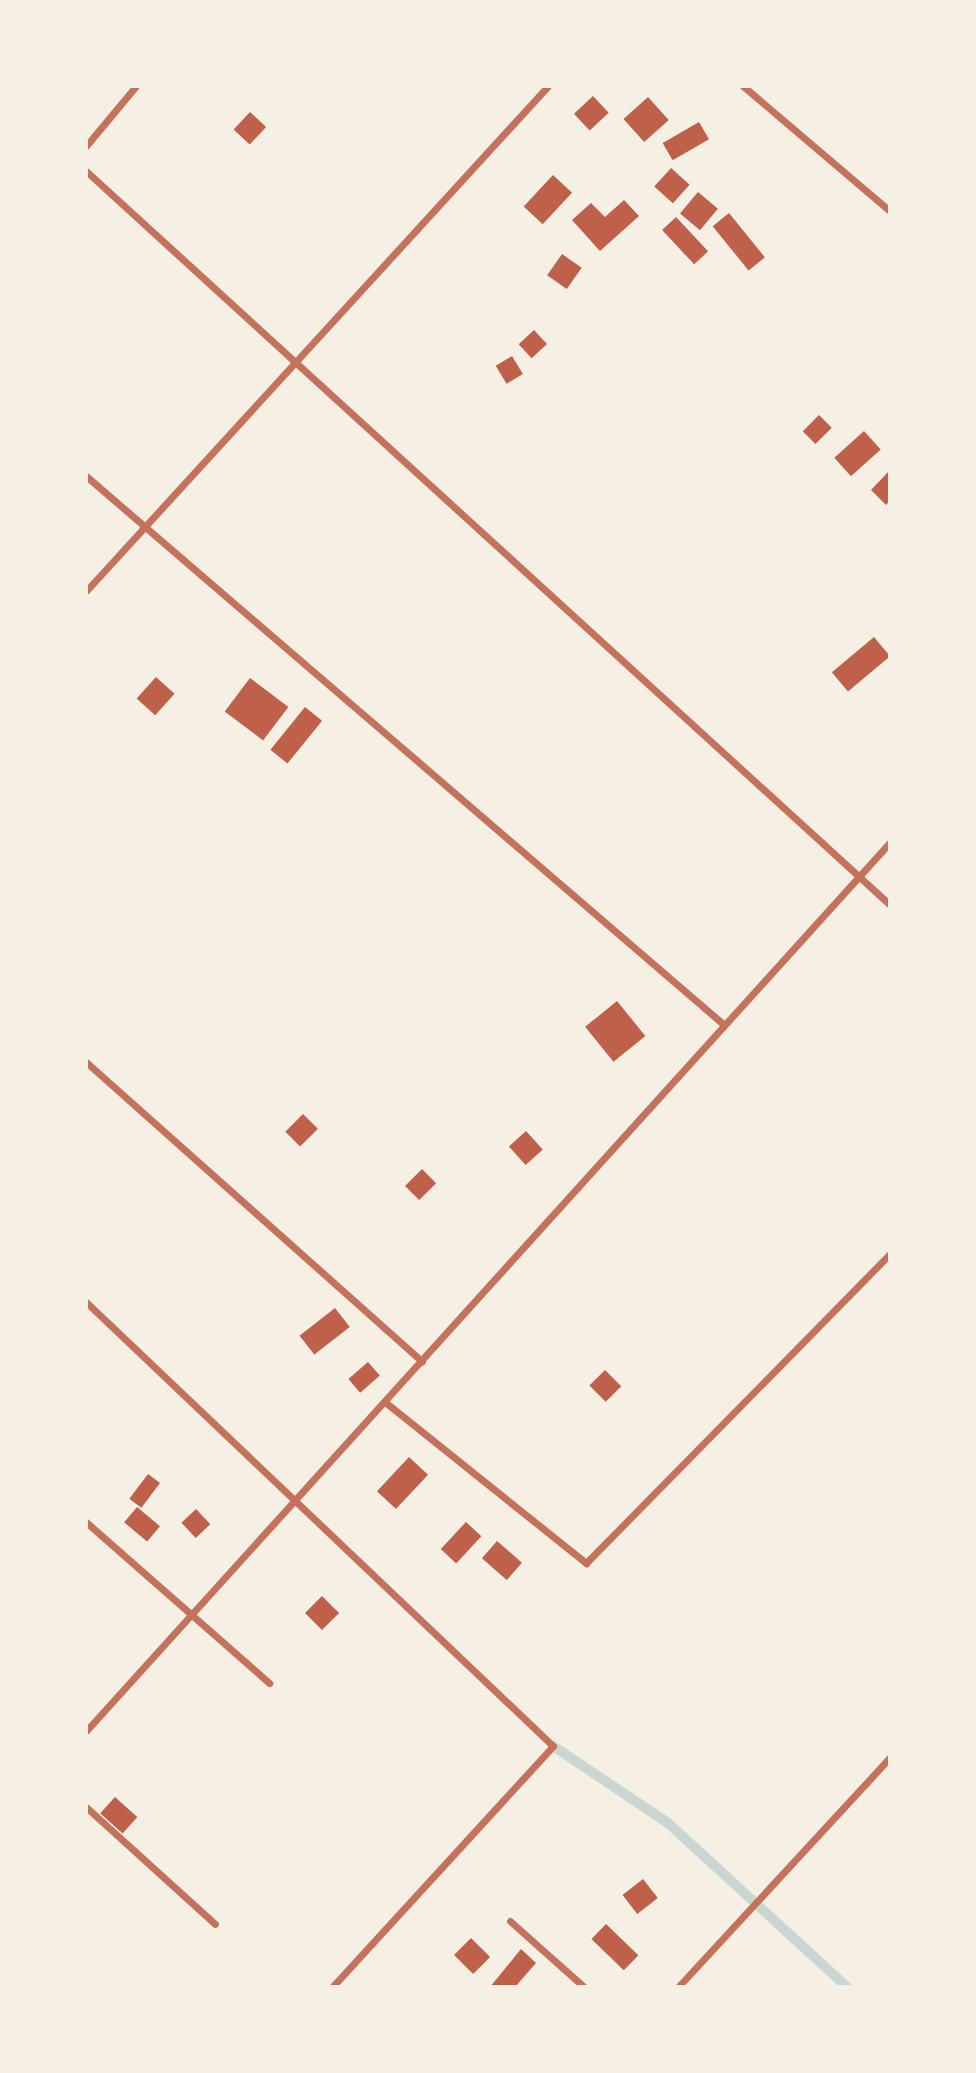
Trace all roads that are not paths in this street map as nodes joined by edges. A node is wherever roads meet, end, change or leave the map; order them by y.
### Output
1 (136, 86) edge
2 (548, 86) edge
3 (744, 86) edge
4 (86, 146) edge
5 (86, 171) edge
6 (890, 211) edge
7 (295, 362) junction
8 (86, 476) edge
9 (143, 528) junction
10 (86, 591) edge
11 (890, 842) edge
12 (858, 876) junction
13 (890, 905) edge
14 (723, 1024) junction
15 (86, 1062) edge
16 (890, 1254) edge
17 (86, 1302) edge
18 (422, 1361) junction
19 (385, 1402) junction
20 (296, 1501) junction
21 (86, 1522) edge
22 (191, 1614) junction
23 (269, 1683) dead end
24 (86, 1731) edge
25 (890, 1757) edge
26 (86, 1807) edge
27 (510, 1920) dead end
28 (215, 1924) dead end
29 (332, 1987) edge
30 (584, 1987) edge
31 (678, 1987) edge

1 - 4 street
2 - 7 street
3 - 6 street
5 - 7 street
7 - 9 street
7 - 12 street
8 - 9 street
9 - 10 street
9 - 14 street
11 - 12 street
12 - 13 street
12 - 14 street
14 - 18 street
15 - 18 street
16 - 19 street
17 - 20 street
18 - 19 street
19 - 20 street
20 - 22 street
20 - 29 street
21 - 22 street
22 - 23 street
22 - 24 street
25 - 31 street
26 - 28 street
27 - 30 street

